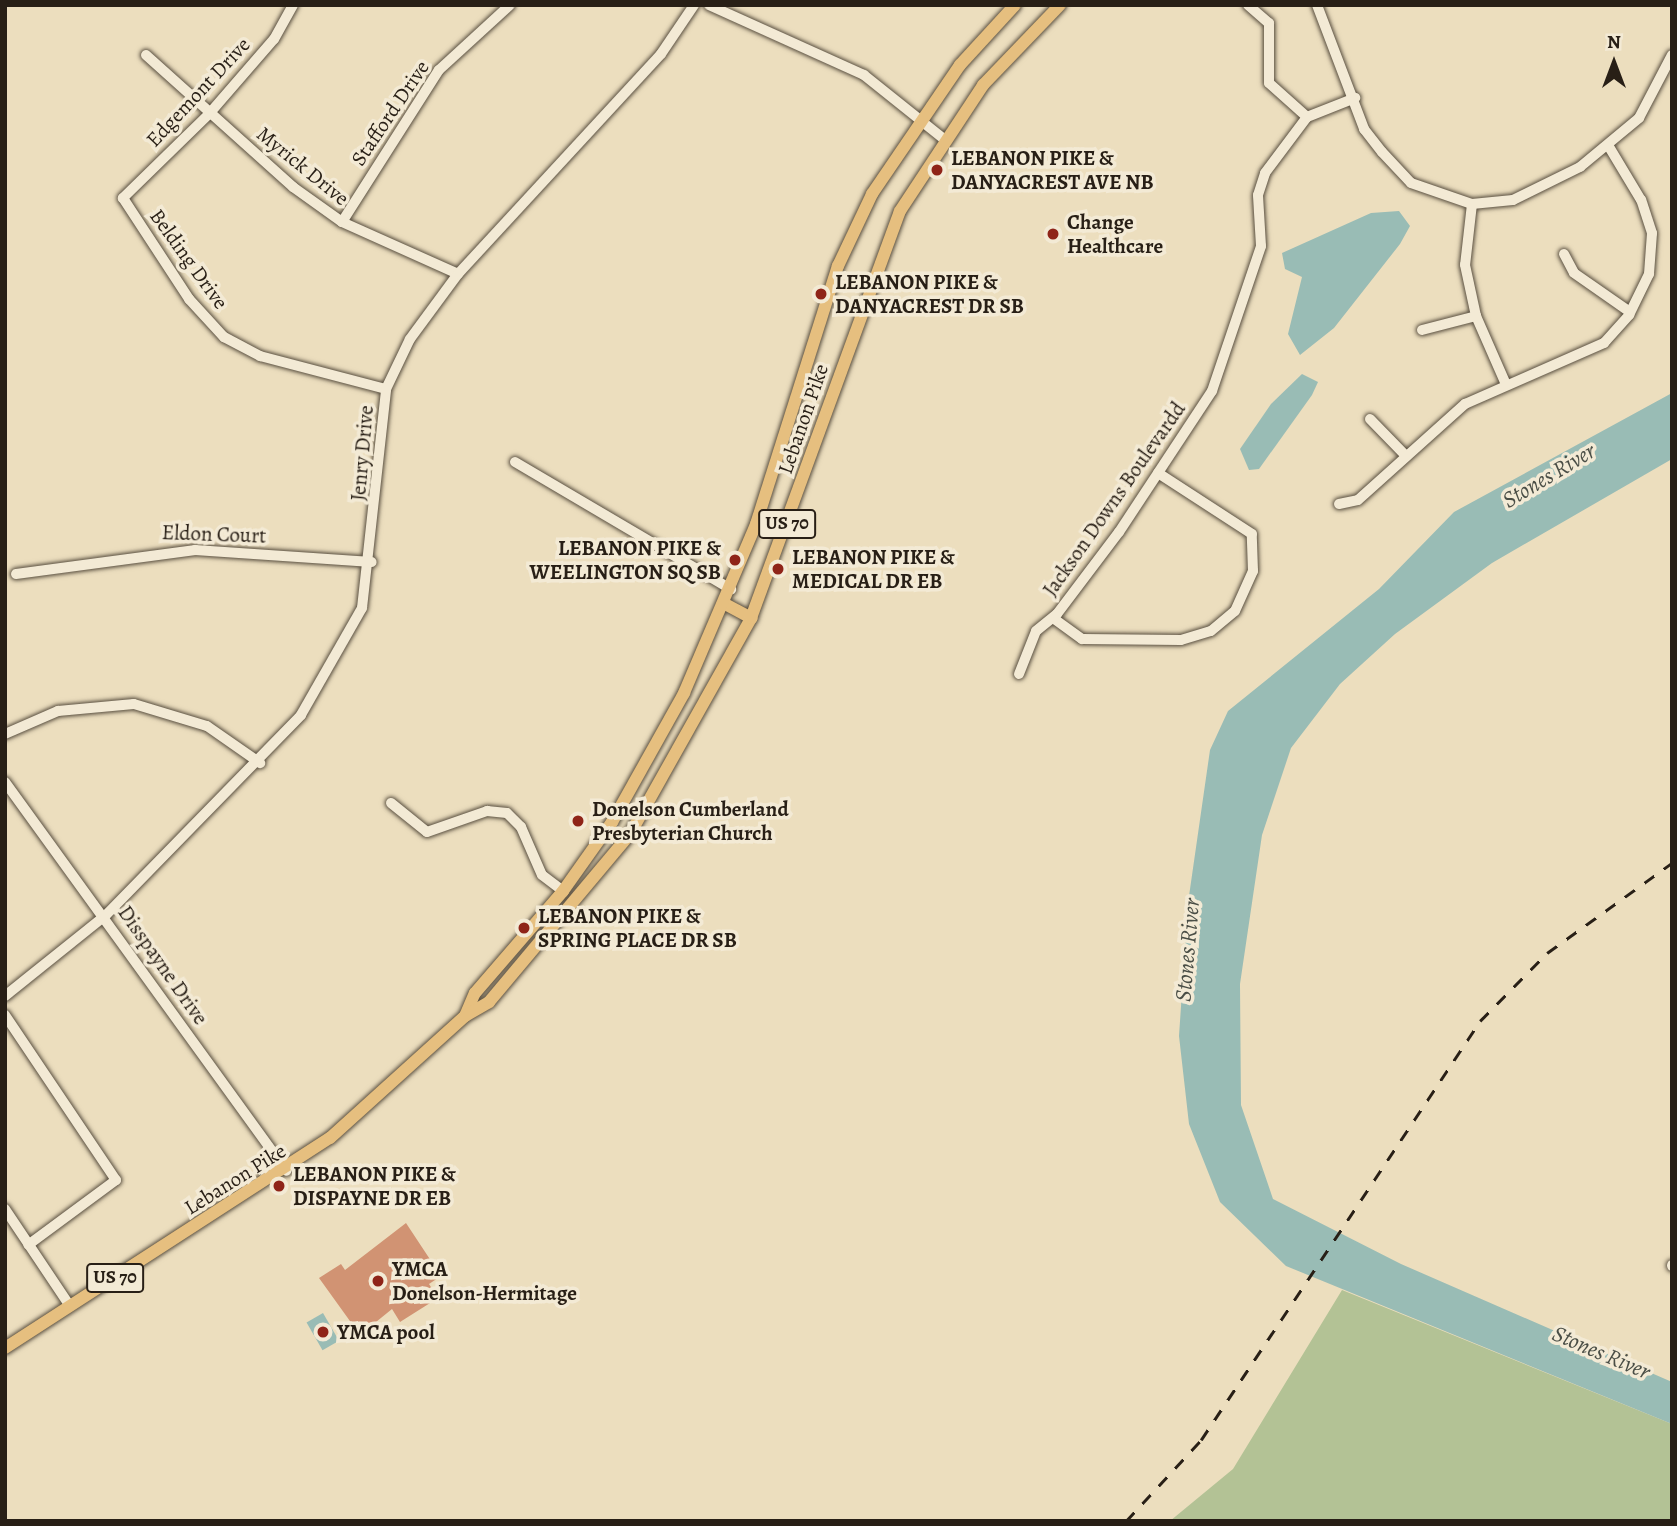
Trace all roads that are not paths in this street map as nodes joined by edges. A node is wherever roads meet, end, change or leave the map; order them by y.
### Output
1 (293, 5) edge
2 (510, 5) edge
3 (694, 5) edge
4 (709, 5) edge
5 (1015, 5) edge
6 (1060, 5) edge
7 (1248, 5) edge
8 (1317, 5) edge
9 (146, 55) dead end
10 (1672, 55) edge
11 (1355, 98) junction
12 (210, 113) junction
13 (920, 117) junction
14 (1307, 117) junction
15 (944, 139) junction
16 (1608, 145) junction
17 (123, 198) joint
18 (1472, 204) junction
19 (342, 222) junction
20 (1564, 254) dead end
21 (458, 274) junction
22 (1630, 312) junction
23 (1476, 316) junction
24 (1422, 330) dead end
25 (1505, 383) junction
26 (386, 390) junction
27 (1370, 418) dead end
28 (1406, 456) junction
29 (515, 462) dead end
30 (1158, 473) junction
31 (1339, 503) dead end
32 (372, 562) junction
33 (16, 574) dead end
34 (731, 589) junction
35 (725, 604) junction
36 (751, 618) junction
37 (1054, 618) junction
38 (1019, 674) dead end
39 (5, 734) edge
40 (260, 762) junction
41 (5, 782) edge
42 (628, 793) junction
43 (391, 803) dead end
44 (647, 805) junction
45 (563, 891) junction
46 (105, 916) junction
47 (5, 996) edge
48 (5, 1015) edge
49 (465, 1016) junction
50 (287, 1171) junction
51 (5, 1209) edge
52 (28, 1245) junction
53 (70, 1306) junction
54 (5, 1348) edge

1 - 12 street, Edgemont Drive
2 - 19 street, Stafford Drive
3 - 21 street, Jenry Drive
4 - 13 street
5 - 13 main road, Lebanon Pike / US 70
6 - 15 main road, Lebanon Pike / US 70
7 - 14 street
8 - 11 street
9 - 12 street, Myrick Drive
10 - 16 street
11 - 14 street
11 - 18 street
12 - 17 street, Edgemont Drive
12 - 19 street, Myrick Drive
13 - 15 street
13 - 34 main road, Lebanon Pike / US 70
14 - 30 street, Jackson Downs Boulevardd
15 - 36 main road, Lebanon Pike / US 70
16 - 18 street
16 - 22 street
17 - 26 street, Belding Drive
18 - 23 street
19 - 21 street, Myrick Drive
20 - 22 street
21 - 26 street, Jenry Drive
22 - 25 street
23 - 24 street
23 - 25 street
25 - 28 street
26 - 32 street, Jenry Drive
27 - 28 street
28 - 31 street
29 - 34 street
30 - 37 street, Jackson Downs Boulevardd
30 - 37 street
32 - 33 street, Eldon Court
32 - 40 street, Jenry Drive
34 - 35 main road, Lebanon Pike / US 70
35 - 36 main road
35 - 42 main road, Lebanon Pike / US 70
36 - 44 main road, Lebanon Pike / US 70
37 - 38 street, Jackson Downs Boulevardd
39 - 40 street
40 - 46 street, Jenry Drive
41 - 46 street, Disspayne Drive
42 - 44 main road
42 - 45 main road, Lebanon Pike / US 70
43 - 45 street
44 - 49 main road, Lebanon Pike / US 70
45 - 49 main road, Lebanon Pike / US 70
46 - 47 street, Jenry Drive
46 - 50 street, Disspayne Drive
48 - 52 street
49 - 50 main road, Lebanon Pike / US 70
50 - 53 main road, Lebanon Pike / US 70
51 - 52 street
52 - 53 street
53 - 54 main road, Lebanon Pike / US 70

